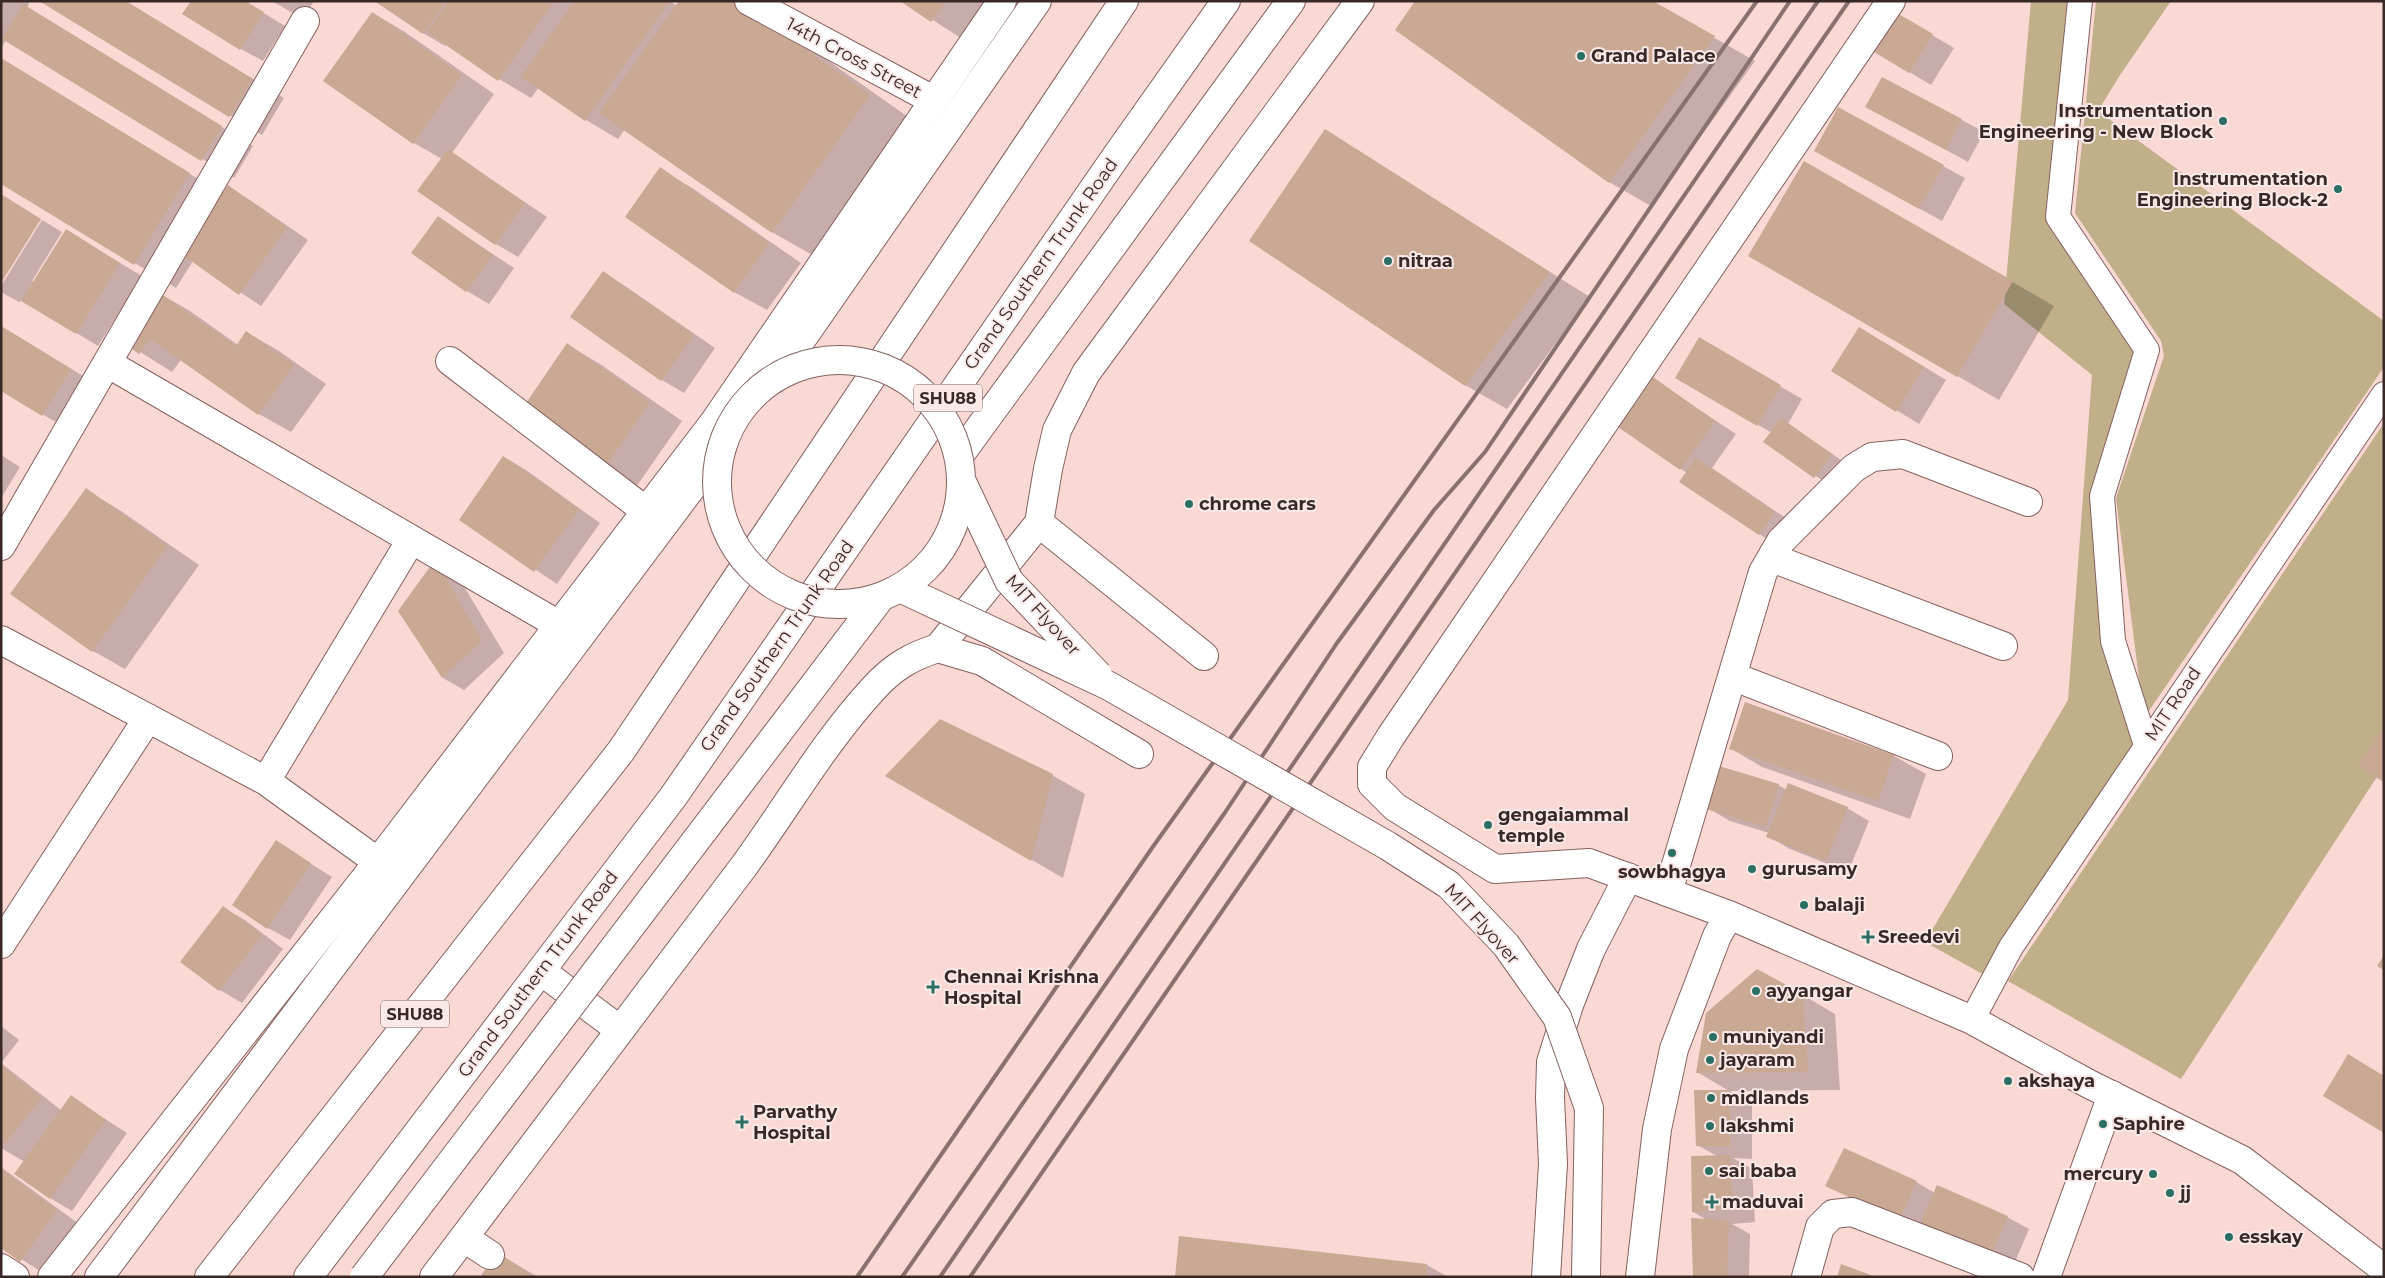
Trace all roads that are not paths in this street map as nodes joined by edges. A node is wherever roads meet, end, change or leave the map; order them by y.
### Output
1 (750, 1) edge
2 (1002, 1) edge
3 (1037, 1) edge
4 (1124, 1) edge
5 (1226, 1) edge
6 (1291, 1) edge
7 (1360, 1) edge
8 (1892, 1) edge
9 (2080, 1) edge
10 (305, 21) dead end
11 (933, 100) junction
12 (450, 361) dead end
13 (107, 364) junction
14 (774, 379) junction
15 (2384, 394) edge
16 (722, 447) junction
17 (961, 469) junction
18 (2028, 502) dead end
19 (646, 511) junction
20 (1039, 523) junction
21 (411, 540) junction
22 (1, 546) edge
23 (1772, 558) junction
24 (890, 593) junction
25 (559, 625) junction
26 (1, 640) edge
27 (2003, 646) dead end
28 (938, 648) junction
29 (1204, 656) dead end
30 (1732, 676) junction
31 (1109, 686) junction
32 (148, 718) junction
33 (2146, 744) junction
34 (1140, 754) dead end
35 (1938, 756) dead end
36 (266, 781) junction
37 (378, 862) junction
38 (1628, 877) junction
39 (1668, 892) junction
40 (1728, 915) junction
41 (1, 944) edge
42 (540, 971) junction
43 (1972, 1020) junction
44 (620, 1030) junction
45 (2112, 1095) junction
46 (464, 1238) junction
47 (490, 1255) dead end
48 (1, 1268) edge
49 (2384, 1269) edge
50 (15, 1277) edge
51 (52, 1277) edge
52 (98, 1277) edge
53 (209, 1277) edge
54 (308, 1277) edge
55 (364, 1277) edge
56 (434, 1277) edge
57 (1546, 1277) edge
58 (1586, 1277) edge
59 (1640, 1277) edge
60 (1806, 1277) edge
61 (2020, 1277) edge
62 (2046, 1277) edge

1 - 11 street, 14th Cross Street
2 - 11 street
3 - 14 street
4 - 53 street, SHU88
5 - 42 street, Grand Southern Trunk Road / SHU88
6 - 17 street
7 - 20 street
8 - 38 street
9 - 33 lane
10 - 13 street
11 - 19 street
12 - 19 street
13 - 21 street
13 - 22 street
14 - 16 street, bridge
14 - 17 street, MIT Flyover, bridge
15 - 33 lane, MIT Road
16 - 24 street, bridge
16 - 52 street
17 - 24 street, bridge
17 - 31 street, MIT Flyover, bridge
18 - 23 street
19 - 25 street
20 - 28 street
20 - 29 street
21 - 25 street
21 - 36 street
23 - 27 street
23 - 30 street
24 - 31 street, MIT Flyover, bridge
24 - 55 street, bridge
25 - 37 street
26 - 32 street
28 - 34 street
28 - 44 street
30 - 35 street
30 - 39 street
31 - 58 street, MIT Flyover, bridge
32 - 36 street
32 - 41 street
33 - 43 lane, MIT Road
36 - 37 street
37 - 51 street
38 - 39 street
38 - 57 street
39 - 40 street
40 - 43 street
40 - 59 street
42 - 44 street
42 - 54 street, Grand Southern Trunk Road / SHU88
43 - 45 street
44 - 46 street
45 - 49 street
45 - 62 street
46 - 47 street
46 - 56 street
48 - 50 street
60 - 61 street

